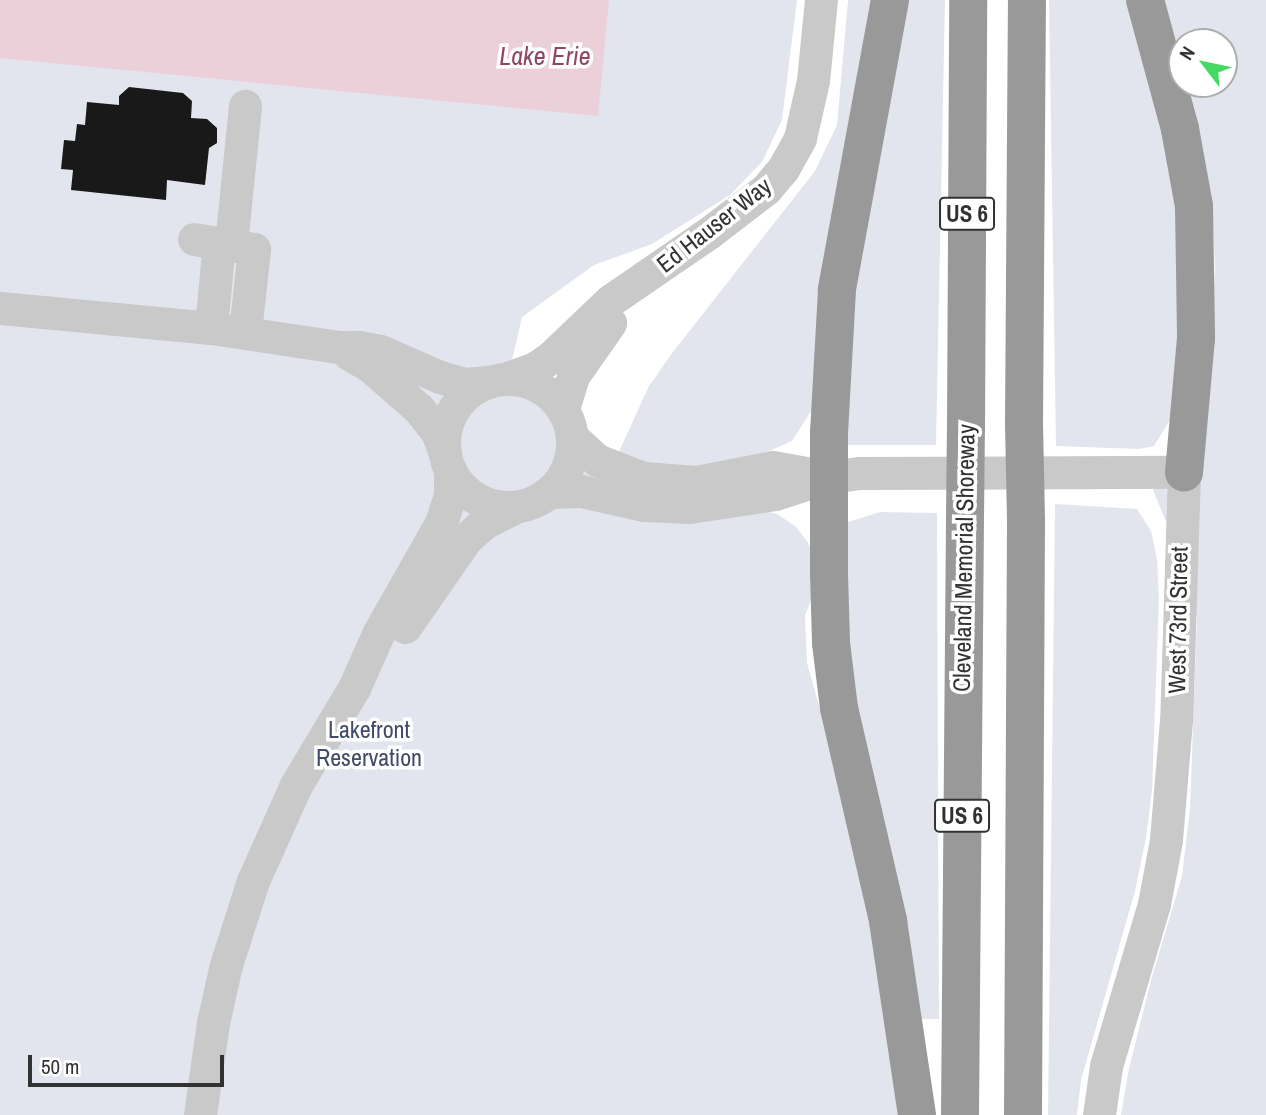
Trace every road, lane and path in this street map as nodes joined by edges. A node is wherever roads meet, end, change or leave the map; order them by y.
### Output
1 (821, 0) edge
2 (890, 0) edge
3 (968, 0) edge
4 (1027, 0) edge
5 (1145, 0) edge
6 (245, 106) dead end
7 (225, 243) junction
8 (637, 283) junction
9 (0, 308) edge
10 (211, 328) junction
11 (245, 332) junction
12 (338, 347) junction
13 (496, 381) junction
14 (568, 423) junction
15 (447, 462) junction
16 (1184, 472) junction
17 (828, 477) junction
18 (550, 492) junction
19 (513, 508) junction
20 (354, 688) junction
21 (200, 1115) edge
22 (916, 1115) edge
23 (960, 1115) edge
24 (1023, 1115) edge
25 (1099, 1115) edge

1 - 8 street, Ed Hauser Way
2 - 17 highway
3 - 23 highway, Cleveland Memorial Shoreway / US 6, bridge
4 - 24 highway, US 6, bridge
5 - 16 highway
6 - 7 street
7 - 10 street
7 - 11 street
8 - 13 street, Ed Hauser Way
8 - 14 street
9 - 10 street
10 - 11 street
11 - 12 street
12 - 13 street
12 - 15 street
13 - 14 street
13 - 15 street
14 - 17 street
14 - 18 street
15 - 19 street
15 - 20 street
16 - 17 street
16 - 25 street, West 73rd Street
17 - 18 street
17 - 22 highway
18 - 19 street
19 - 20 street
20 - 21 street

